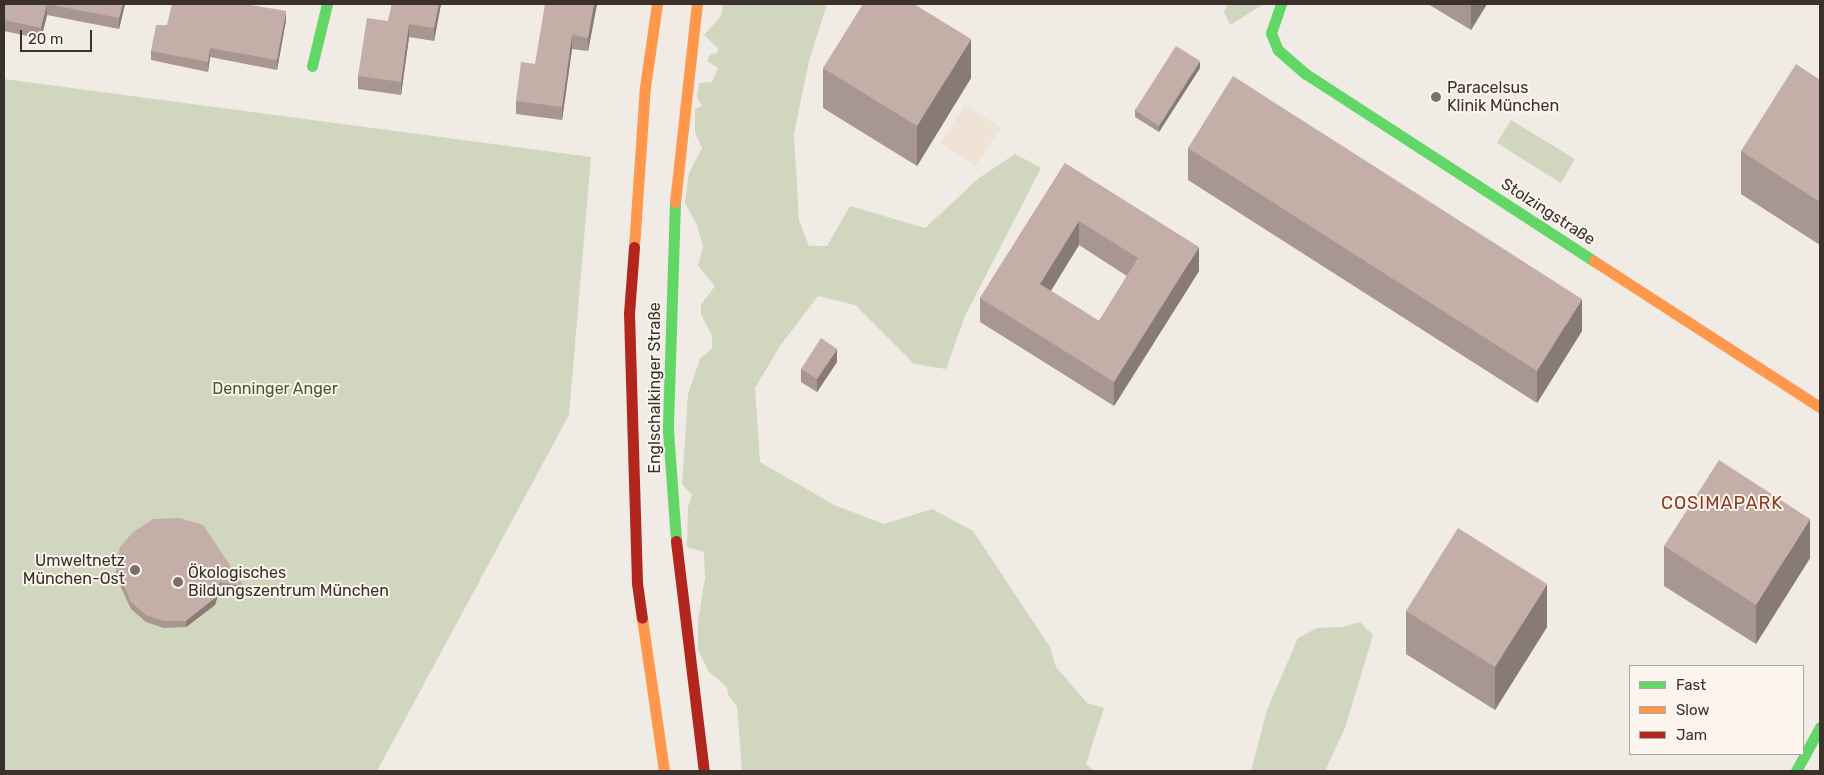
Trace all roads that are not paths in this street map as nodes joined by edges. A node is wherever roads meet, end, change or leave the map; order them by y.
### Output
1 (327, 4) edge
2 (657, 4) edge
3 (697, 4) edge
4 (1282, 4) edge
5 (312, 66) dead end
6 (1820, 407) edge
7 (1820, 727) edge
8 (664, 771) edge
9 (704, 771) edge
10 (1796, 771) edge

1 - 5 main road
2 - 8 main road, Englschalkinger Straße
3 - 9 main road, Englschalkinger Straße
4 - 6 main road, Stolzingstraße
7 - 10 main road

